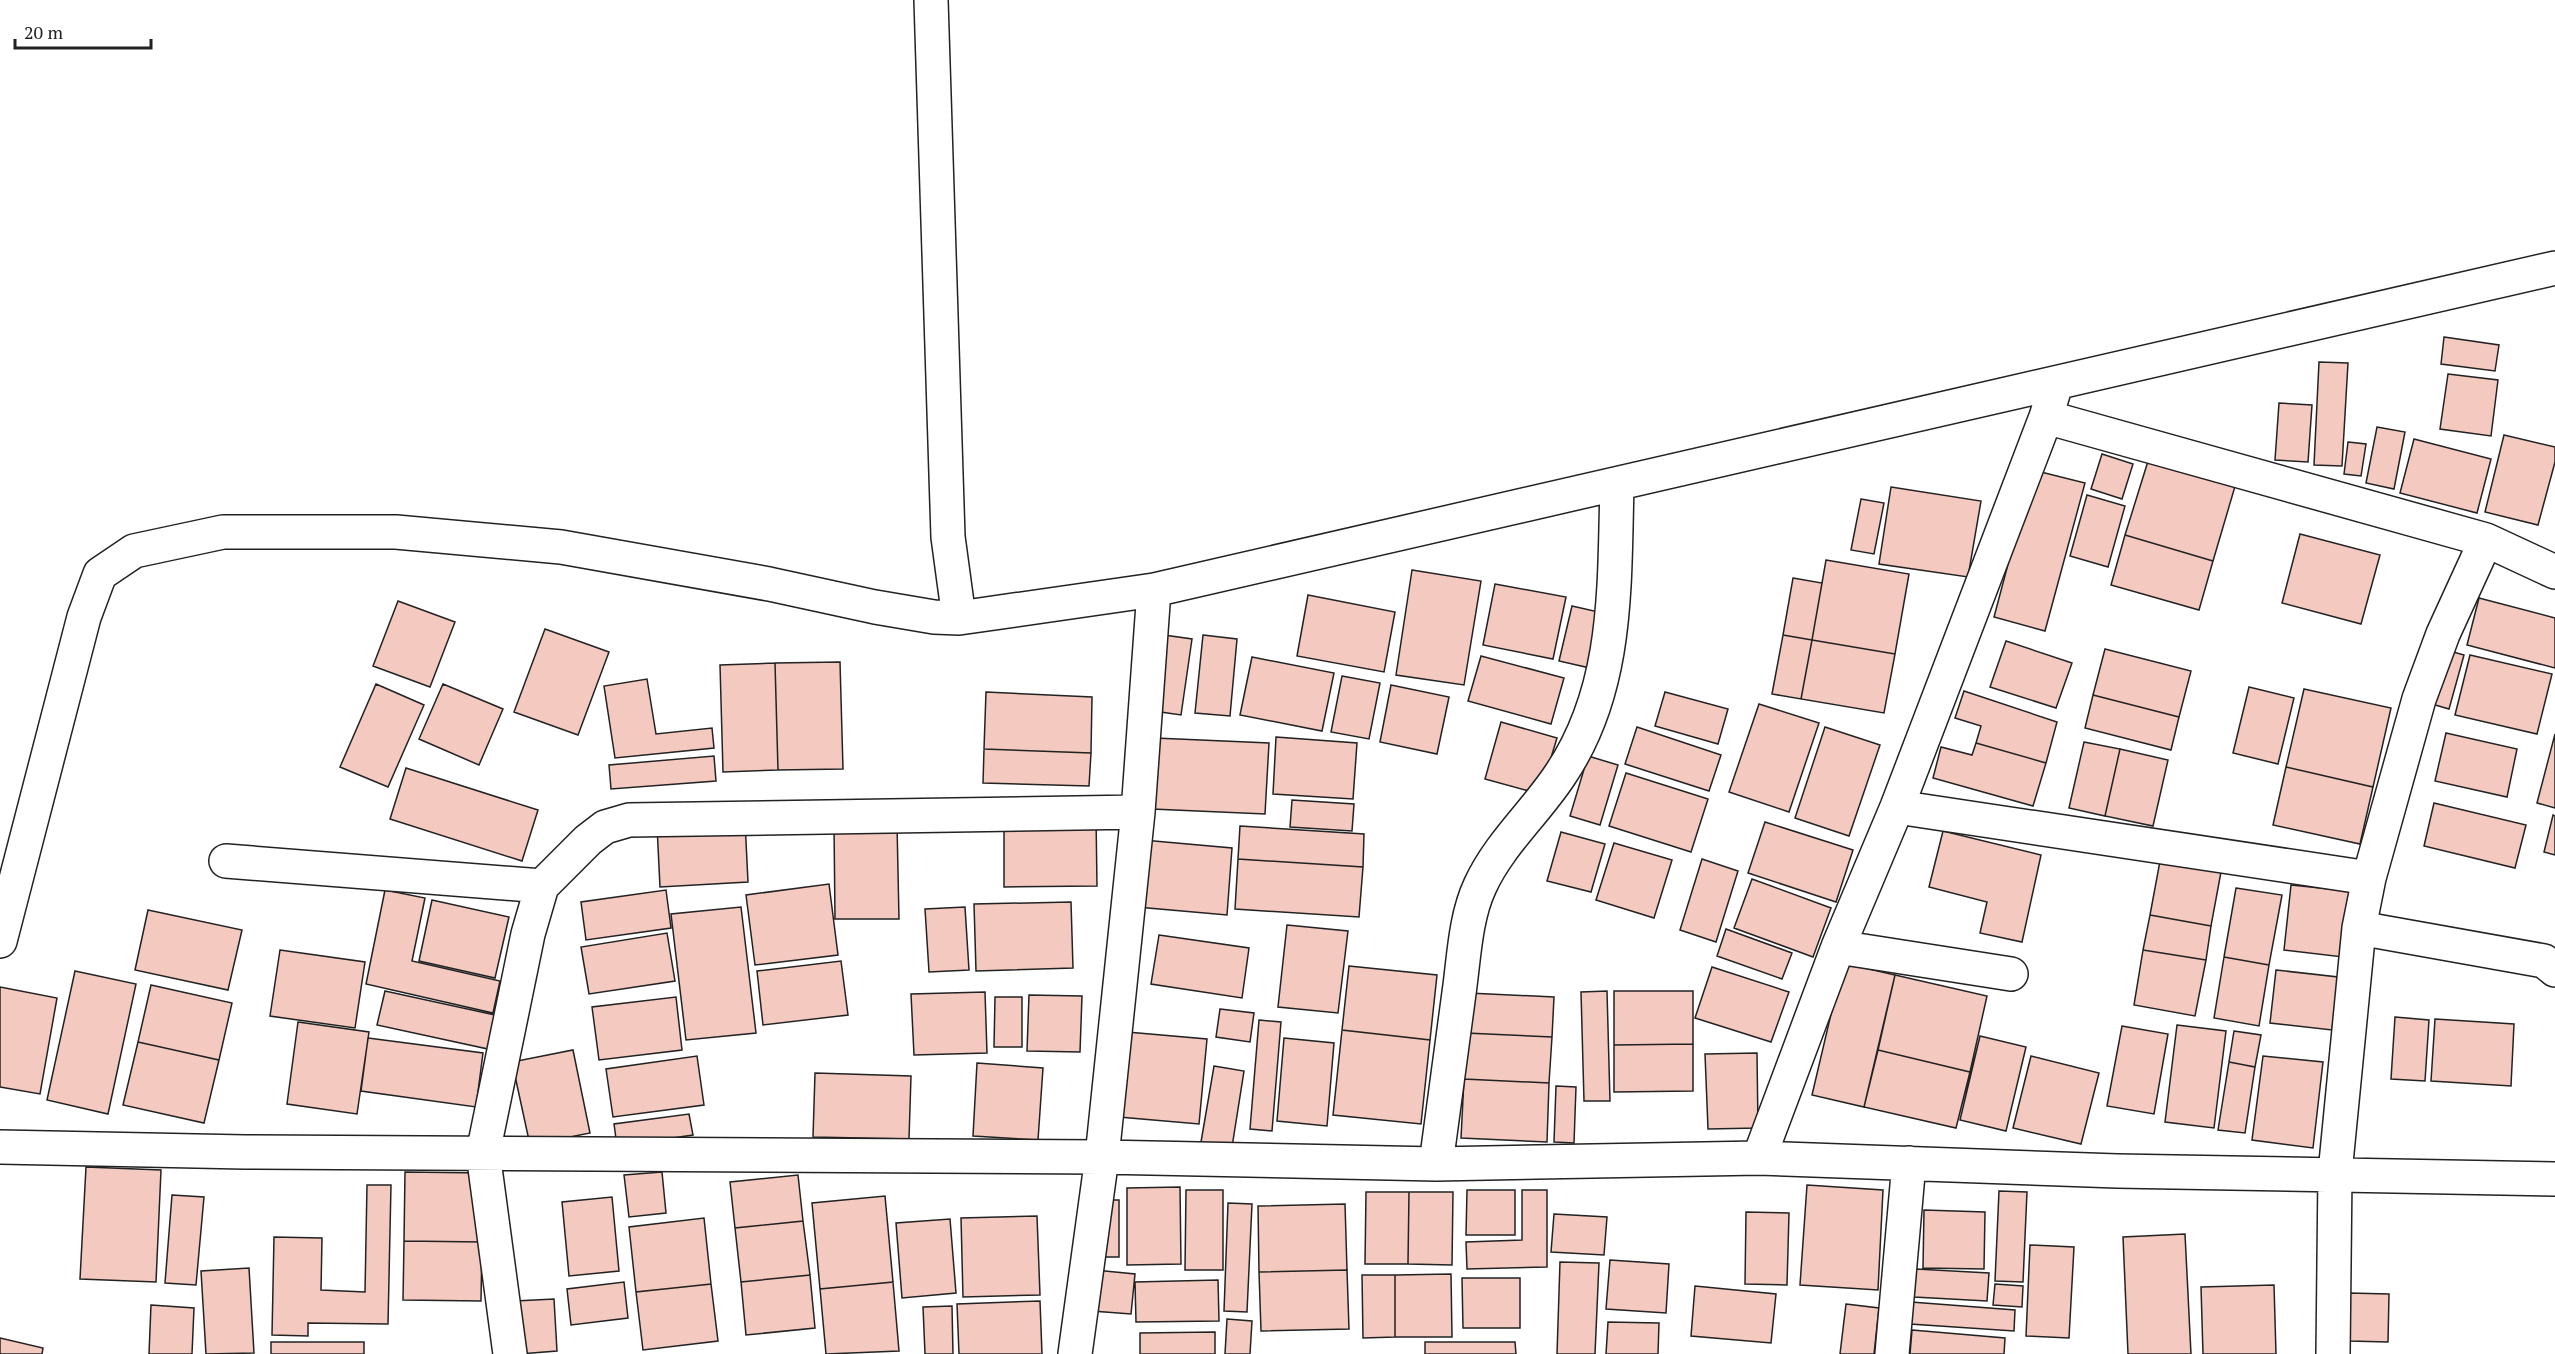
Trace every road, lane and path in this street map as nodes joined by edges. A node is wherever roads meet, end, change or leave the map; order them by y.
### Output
1 (931, 0) edge
2 (2555, 268) edge
3 (2056, 384) junction
4 (2046, 417) junction
5 (1617, 485) junction
6 (2486, 540) junction
7 (2555, 572) edge
8 (1154, 590) junction
9 (957, 606) junction
10 (1897, 807) junction
11 (1138, 812) junction
12 (226, 861) dead end
13 (2369, 878) junction
14 (542, 886) junction
15 (2359, 928) junction
16 (0, 941) edge
17 (1838, 947) junction
18 (2555, 970) edge
19 (2011, 974) dead end
20 (0, 1147) edge
21 (483, 1153) junction
22 (1102, 1157) junction
23 (1759, 1158) junction
24 (1909, 1163) junction
25 (1436, 1164) junction
26 (2335, 1173) junction
27 (2555, 1179) edge
28 (510, 1354) edge
29 (1075, 1354) edge
30 (1892, 1354) edge
31 (2333, 1354) edge

1 - 9 street
2 - 3 street
3 - 4 street
3 - 5 street
4 - 6 street
4 - 10 street
5 - 8 street
5 - 25 street
6 - 7 street
6 - 13 street
8 - 9 street
8 - 11 street
9 - 16 street
10 - 13 street
10 - 17 street
11 - 14 street
11 - 22 street
12 - 14 street
13 - 15 street
14 - 21 street
15 - 18 street
15 - 26 street
17 - 19 street
17 - 23 street
20 - 21 street
21 - 22 street
21 - 28 street
22 - 25 street
22 - 29 street
23 - 24 street
23 - 25 street
24 - 26 street
24 - 30 street
26 - 27 street
26 - 31 street

